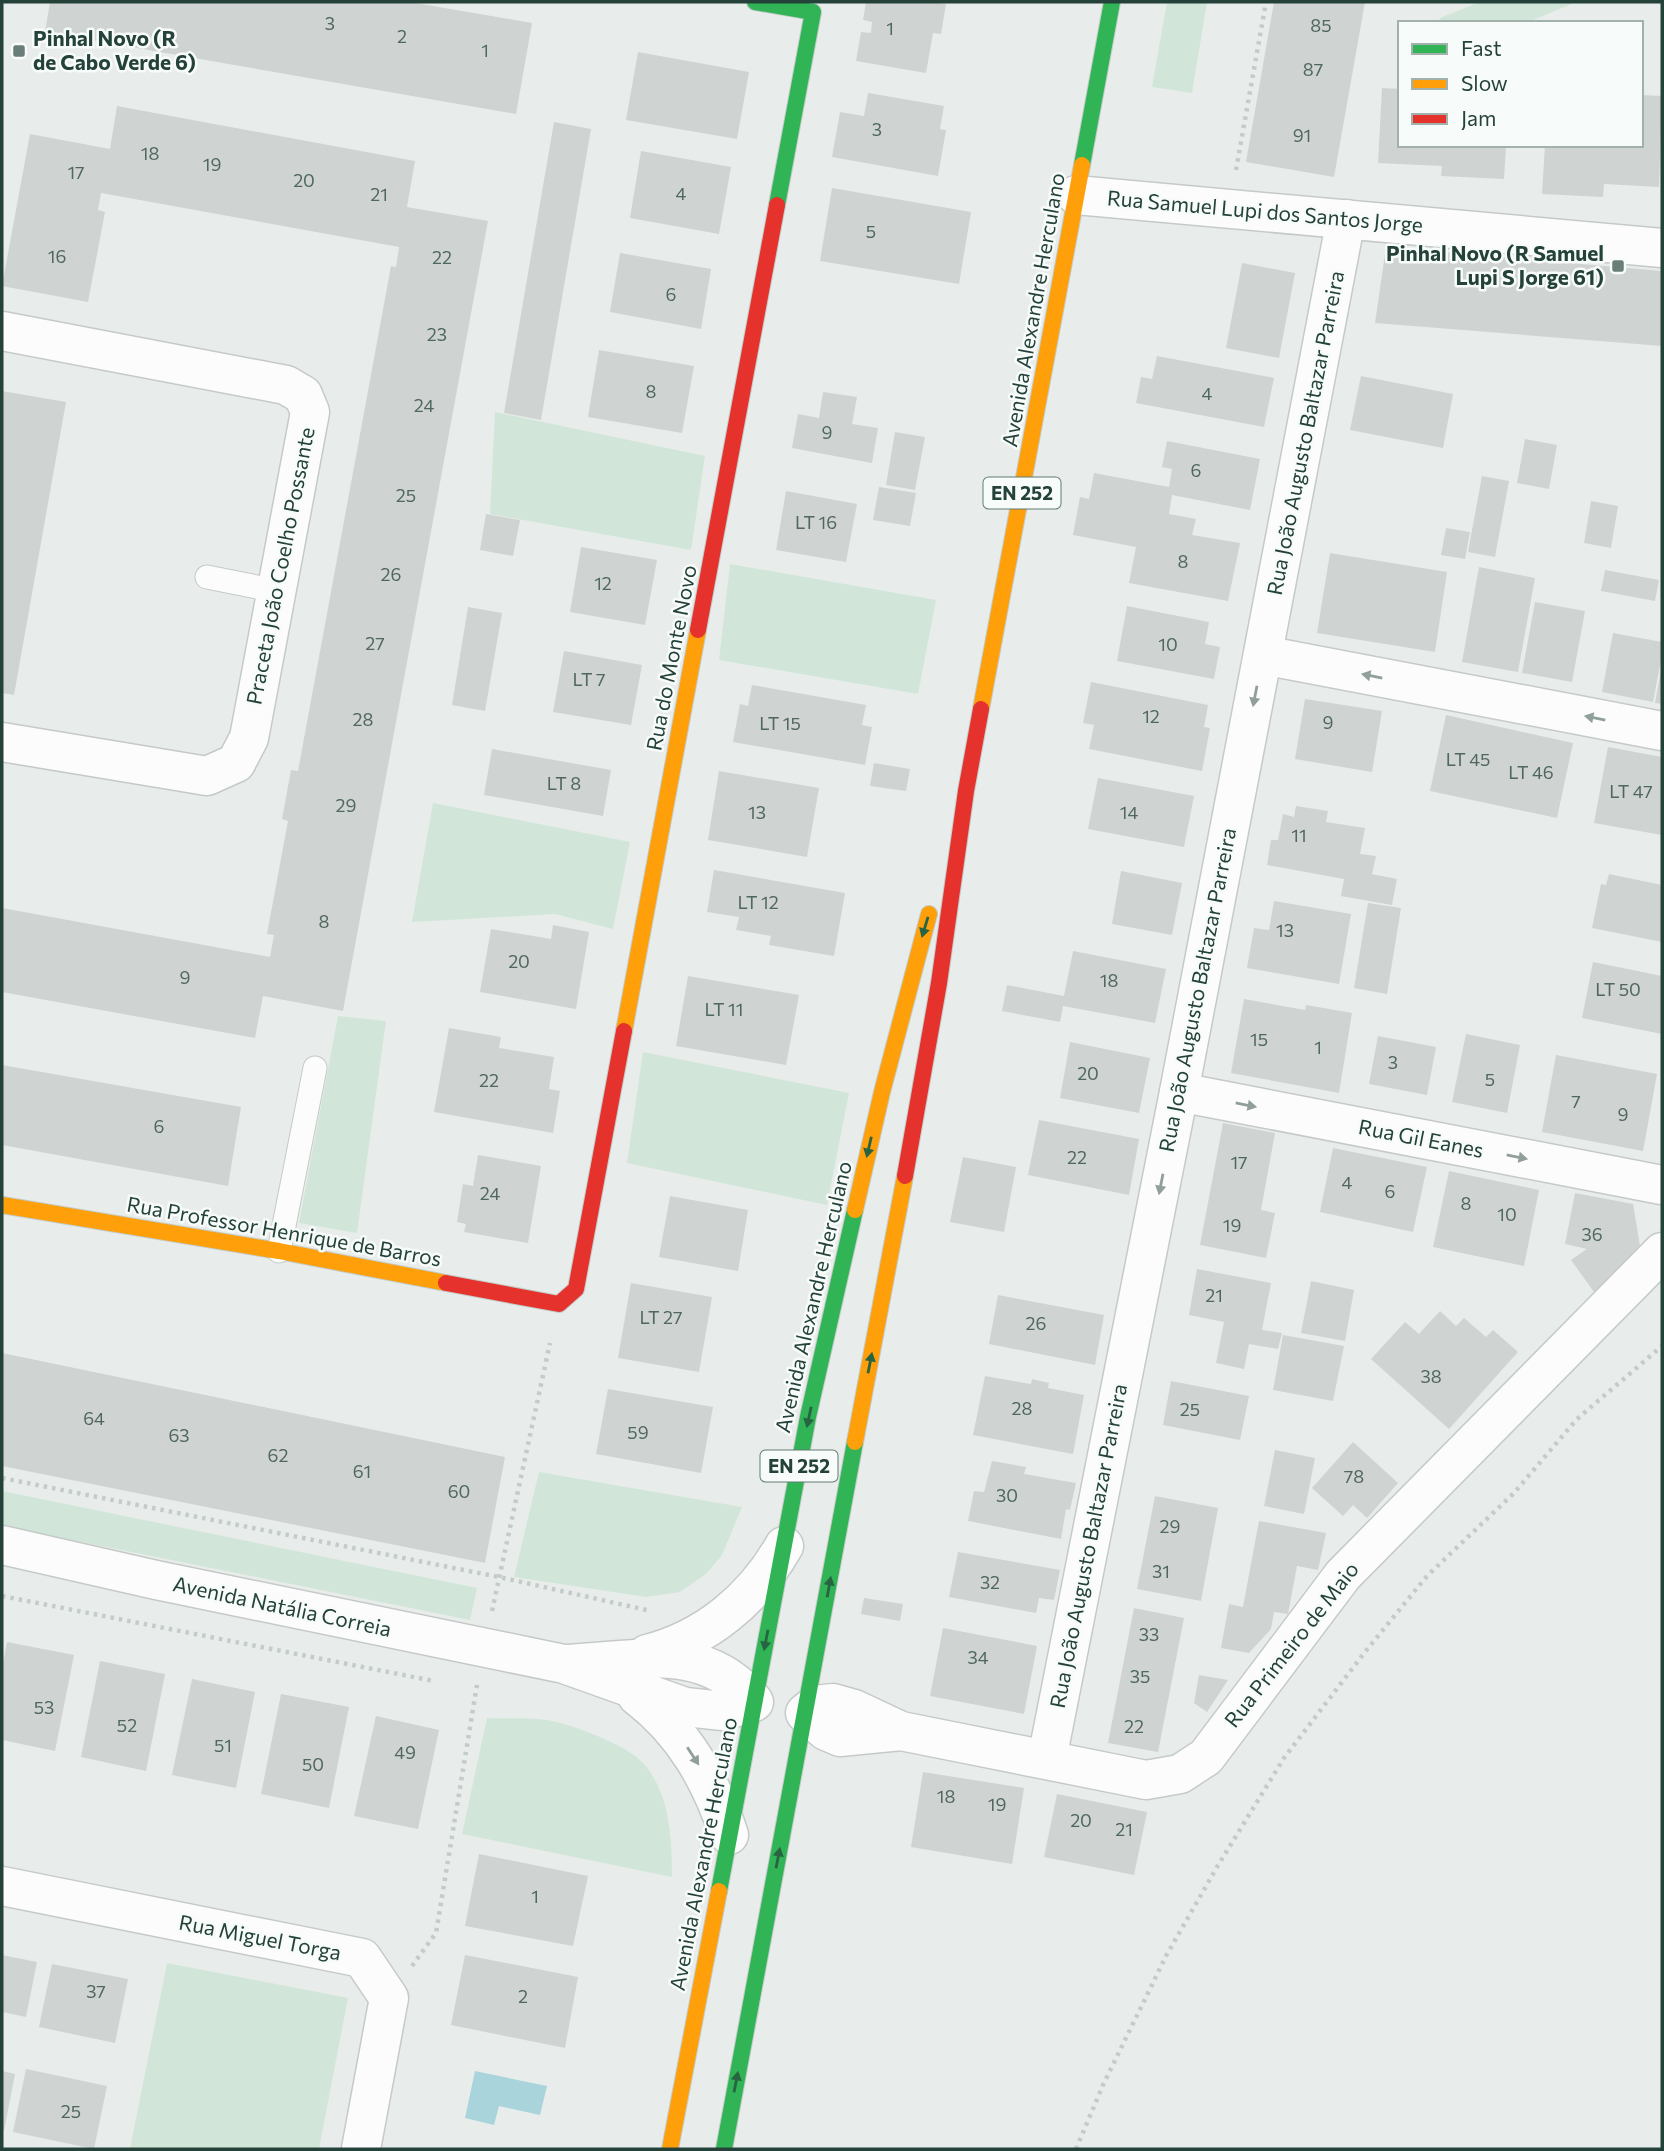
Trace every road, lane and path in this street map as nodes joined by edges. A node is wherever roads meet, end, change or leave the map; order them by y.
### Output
1 (755, 2) edge
2 (1112, 2) edge
3 (1265, 2) edge
4 (1076, 195) junction
5 (1230, 208) junction
6 (1346, 219) junction
7 (1662, 248) edge
8 (2, 331) edge
9 (207, 577) dead end
10 (277, 590) junction
11 (1263, 655) junction
12 (1662, 731) edge
13 (2, 742) edge
14 (966, 791) junction
15 (315, 1068) dead end
16 (1179, 1092) junction
17 (1662, 1185) edge
18 (2, 1205) edge
19 (279, 1251) junction
20 (1662, 1252) edge
21 (559, 1304) joint
22 (1662, 1346) edge
23 (2, 1478) edge
24 (2, 1545) edge
25 (784, 1546) junction
26 (2, 1596) edge
27 (714, 1624) junction
28 (620, 1668) junction
29 (436, 1681) dead end
30 (463, 1686) dead end
31 (477, 1689) dead end
32 (760, 1704) junction
33 (799, 1711) junction
34 (1047, 1759) junction
35 (729, 1835) junction
36 (2, 1886) edge
37 (361, 2149) edge
38 (670, 2149) edge
39 (724, 2149) edge
40 (1076, 2149) edge

1 - 21 main road, Rua do Monte Novo
2 - 4 main road, Avenida Alexandre Herculano / EN 252
3 - 5 path
4 - 5 street, Rua Samuel Lupi dos Santos Jorge
4 - 14 main road, Avenida Alexandre Herculano / EN 252
5 - 6 street, Rua Samuel Lupi dos Santos Jorge
6 - 7 street, Rua Samuel Lupi dos Santos Jorge
6 - 11 street, Rua João Augusto Baltazar Parreira
8 - 10 street, Praceta João Coelho Possante
9 - 10 lane
10 - 13 street, Praceta João Coelho Possante
12 -> 11 street
11 -> 16 street, Rua João Augusto Baltazar Parreira
14 -> 25 main road, Avenida Alexandre Herculano / EN 252
33 -> 14 main road, Avenida Alexandre Herculano / EN 252
15 - 19 lane
16 -> 17 street, Rua Gil Eanes
16 -> 34 street, Rua João Augusto Baltazar Parreira
18 - 19 main road, Rua Professor Henrique de Barros
19 - 21 main road, Rua Professor Henrique de Barros
20 - 34 street, Rua Primeiro de Maio
22 - 40 path
23 - 27 path
24 - 28 street, Avenida Natália Correia
25 - 27 street
25 -> 32 main road, Avenida Alexandre Herculano / EN 252
26 - 29 path
27 - 28 street
28 - 32 street, Avenida Natália Correia
28 -> 35 street, Avenida Natália Correia
30 - 31 path
32 - 35 main road, Avenida Alexandre Herculano / EN 252
33 - 34 street, Rua Primeiro de Maio
39 -> 33 main road, Avenida Alexandre Herculano / EN 252
35 - 38 main road, Avenida Alexandre Herculano / EN 252
36 - 37 street, Rua Miguel Torga

